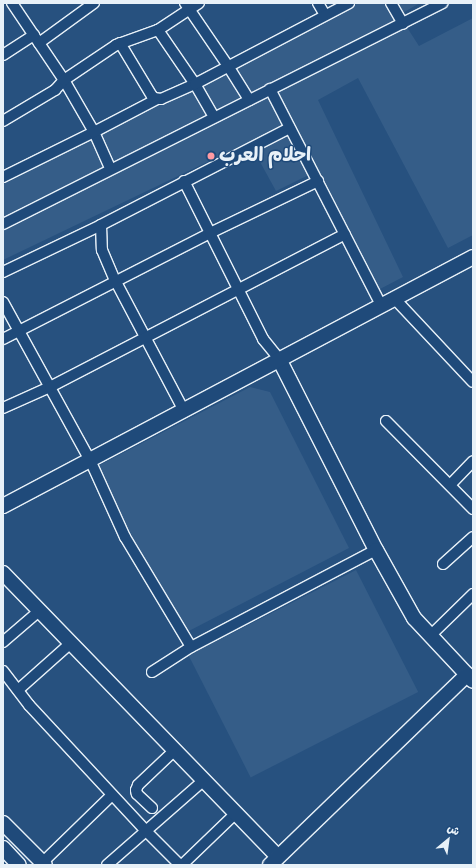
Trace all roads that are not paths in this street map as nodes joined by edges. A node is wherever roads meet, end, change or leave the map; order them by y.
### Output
1 (12, 3) edge
2 (94, 3) edge
3 (199, 3) edge
4 (318, 3) edge
5 (349, 3) edge
6 (391, 3) edge
7 (443, 3) edge
8 (187, 6) edge
9 (325, 15) junction
10 (403, 24) junction
11 (158, 30) junction
12 (37, 39) junction
13 (120, 43) junction
14 (3, 55) edge
15 (228, 66) junction
16 (64, 80) junction
17 (195, 84) junction
18 (270, 89) junction
19 (157, 99) junction
20 (248, 100) junction
21 (214, 117) junction
22 (3, 121) edge
23 (290, 128) junction
24 (94, 132) junction
25 (110, 168) junction
26 (3, 177) edge
27 (184, 181) junction
28 (318, 181) junction
29 (3, 224) edge
30 (101, 225) junction
31 (210, 233) junction
32 (345, 234) junction
33 (473, 257) edge
34 (3, 272) edge
35 (115, 280) junction
36 (238, 289) junction
37 (394, 298) junction
38 (3, 302) edge
39 (381, 305) junction
40 (19, 330) junction
41 (145, 338) junction
42 (3, 339) edge
43 (279, 359) junction
44 (473, 382) edge
45 (50, 388) junction
46 (3, 408) edge
47 (184, 411) junction
48 (386, 421) dead end
49 (90, 460) junction
50 (473, 462) edge
51 (450, 485) junction
52 (3, 506) edge
53 (473, 509) edge
54 (473, 537) edge
55 (376, 550) junction
56 (443, 564) dead end
57 (3, 572) edge
58 (473, 594) edge
59 (39, 611) junction
60 (430, 636) junction
61 (3, 642) edge
62 (71, 643) junction
63 (191, 647) junction
64 (3, 671) edge
65 (152, 672) dead end
66 (470, 678) edge
67 (18, 690) junction
68 (175, 750) junction
69 (204, 780) junction
70 (112, 795) junction
71 (152, 808) dead end
72 (236, 813) junction
73 (3, 823) edge
74 (146, 831) junction
75 (3, 848) edge
76 (274, 861) edge
77 (44, 864) edge
78 (19, 865) edge
79 (107, 865) edge
80 (181, 865) edge

1 - 12 street
2 - 12 street
3 - 8 street
4 - 9 street
5 - 9 street
6 - 10 street
7 - 10 street
8 - 11 street
8 - 15 street
9 - 15 street
10 - 18 street
11 - 13 street
11 - 17 street
12 - 14 street
12 - 16 street
13 - 16 street
13 - 19 street
15 - 17 street
15 - 20 street
16 - 22 street
16 - 24 street
17 - 19 street
17 - 21 street
18 - 20 street
18 - 23 street
19 - 24 street
20 - 21 street
21 - 25 street
23 - 27 street
23 - 28 street
24 - 25 street
24 - 26 street
25 - 29 street
27 - 30 street
27 - 31 street
28 - 31 street
28 - 32 street
30 - 34 street
30 - 35 street
31 - 35 street
31 - 36 street
32 - 36 street
32 - 39 street
33 - 37 street
35 - 40 street
35 - 41 street
36 - 41 street
36 - 43 street
37 - 39 street
37 - 44 street
38 - 40 street
39 - 43 street
40 - 42 street
40 - 45 street
41 - 45 street
41 - 47 street
43 - 47 street
43 - 55 street
45 - 46 street
45 - 49 street
47 - 49 street
48 - 51 street
49 - 52 street
49 - 63 street
50 - 51 street
51 - 53 street
54 - 56 street
55 - 60 street
55 - 63 street
57 - 59 street
58 - 60 street
59 - 61 street
59 - 62 street
60 - 66 street
62 - 67 street
62 - 68 street
63 - 65 street
64 - 67 street
66 - 76 street
67 - 70 street
68 - 69 street
68 - 71 street
69 - 72 street
69 - 74 street
70 - 74 street
70 - 77 street
72 - 76 street
72 - 80 street
73 - 77 street
74 - 79 street
74 - 80 street
75 - 78 street

